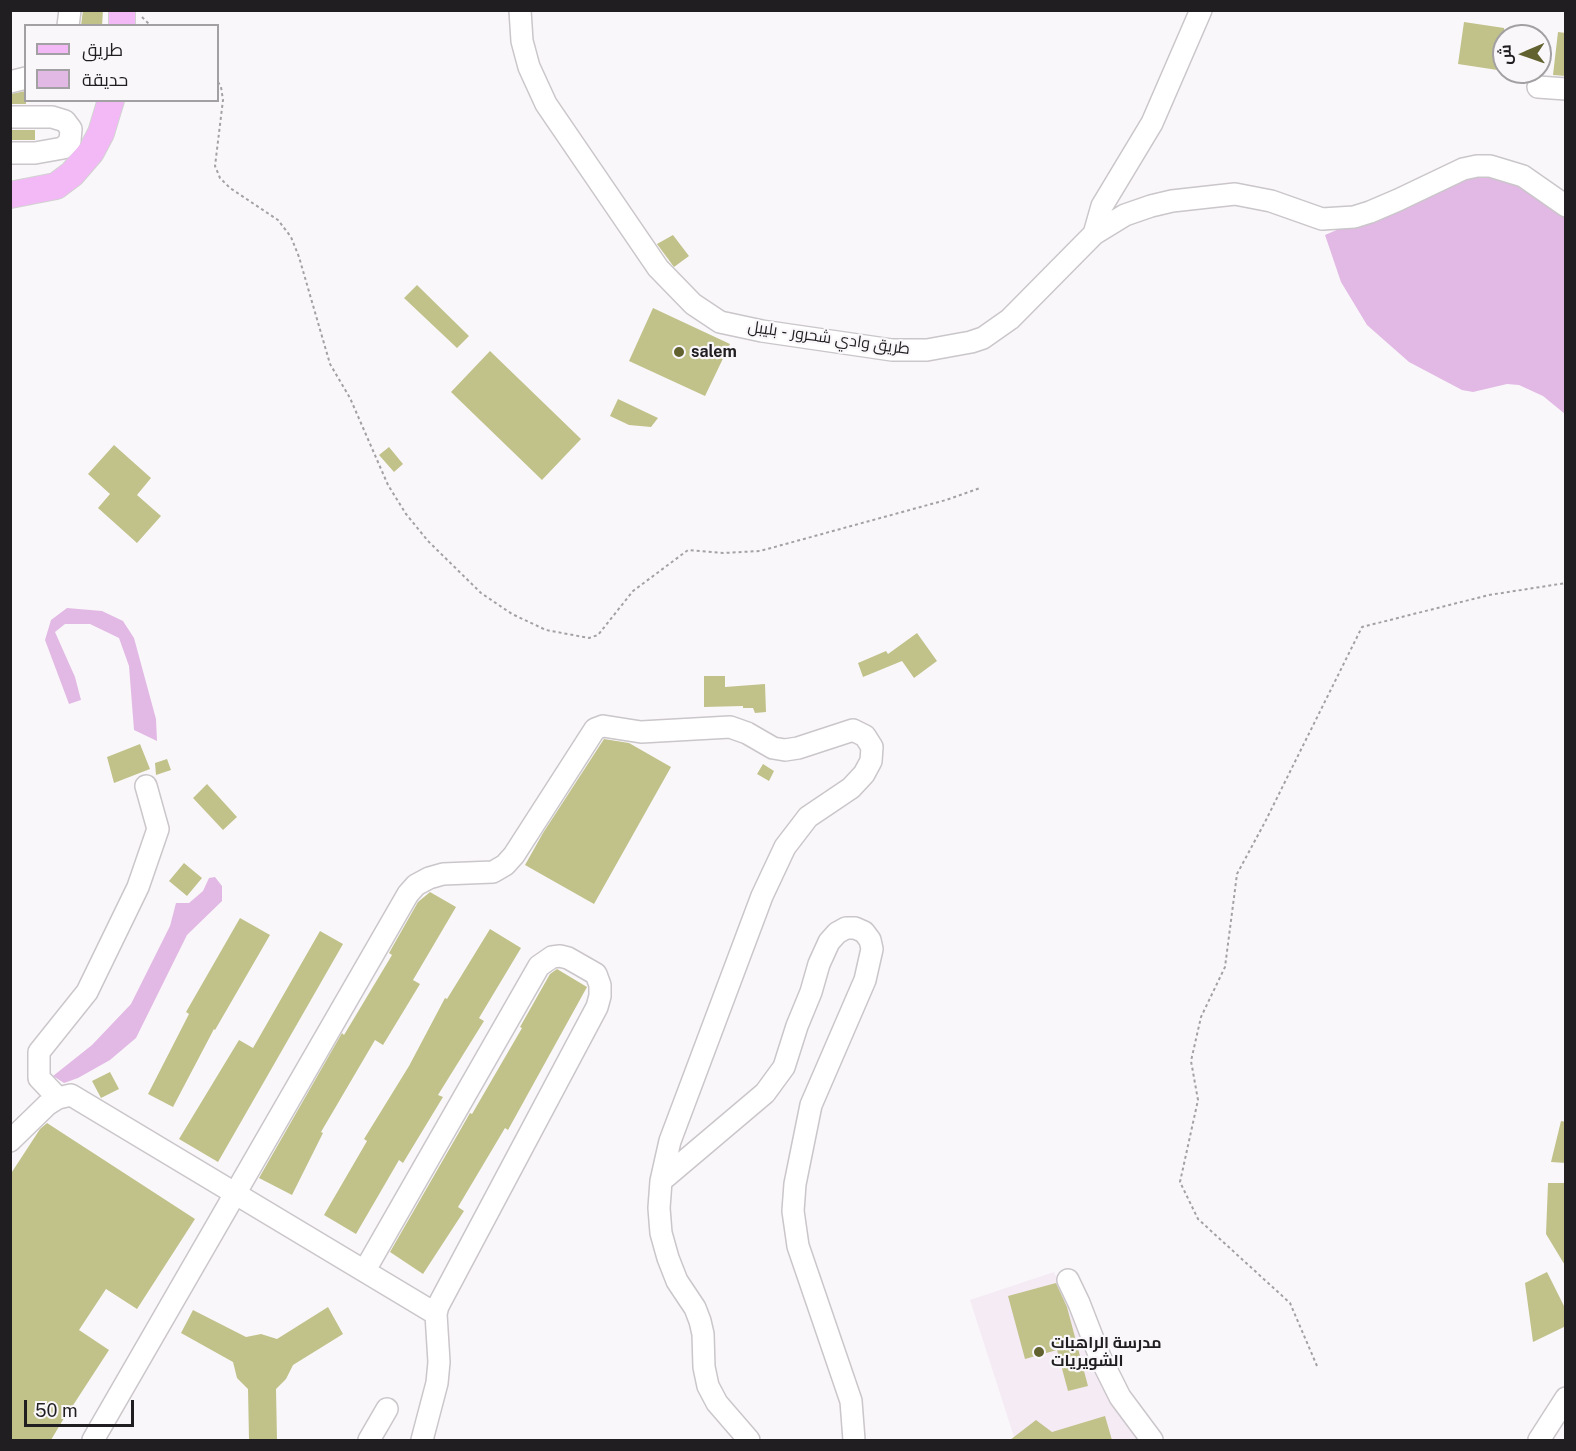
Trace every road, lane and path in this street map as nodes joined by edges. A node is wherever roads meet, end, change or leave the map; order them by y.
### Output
1 (520, 10) edge
2 (1201, 10) edge
3 (219, 84) edge
4 (1538, 87) dead end
5 (1566, 89) edge
6 (110, 102) edge
7 (10, 117) edge
8 (10, 153) edge
9 (10, 195) edge
10 (1566, 206) edge
11 (1094, 234) junction
12 (980, 488) dead end
13 (1566, 583) edge
14 (146, 786) dead end
15 (58, 1098) junction
16 (10, 1141) edge
17 (661, 1181) junction
18 (236, 1193) junction
19 (365, 1270) junction
20 (1068, 1280) dead end
21 (436, 1314) junction
22 (1317, 1366) dead end
23 (1566, 1398) edge
24 (387, 1409) dead end
25 (93, 1440) edge
26 (369, 1440) edge
27 (422, 1440) edge
28 (749, 1440) edge
29 (854, 1440) edge
30 (1152, 1440) edge
31 (1539, 1440) edge

1 - 11 street, طريق وادي شحرور - بليبل
2 - 11 street
3 - 12 path
4 - 5 street
6 - 9 main road
7 - 8 street
10 - 11 street, طريق وادي شحرور - بليبل
13 - 22 path
14 - 15 street
15 - 16 street
15 - 18 street
17 - 18 street
17 - 28 street
17 - 29 street
18 - 19 street
18 - 25 street
19 - 21 street
19 - 21 street
20 - 30 street
21 - 27 street
23 - 31 street
24 - 26 street

